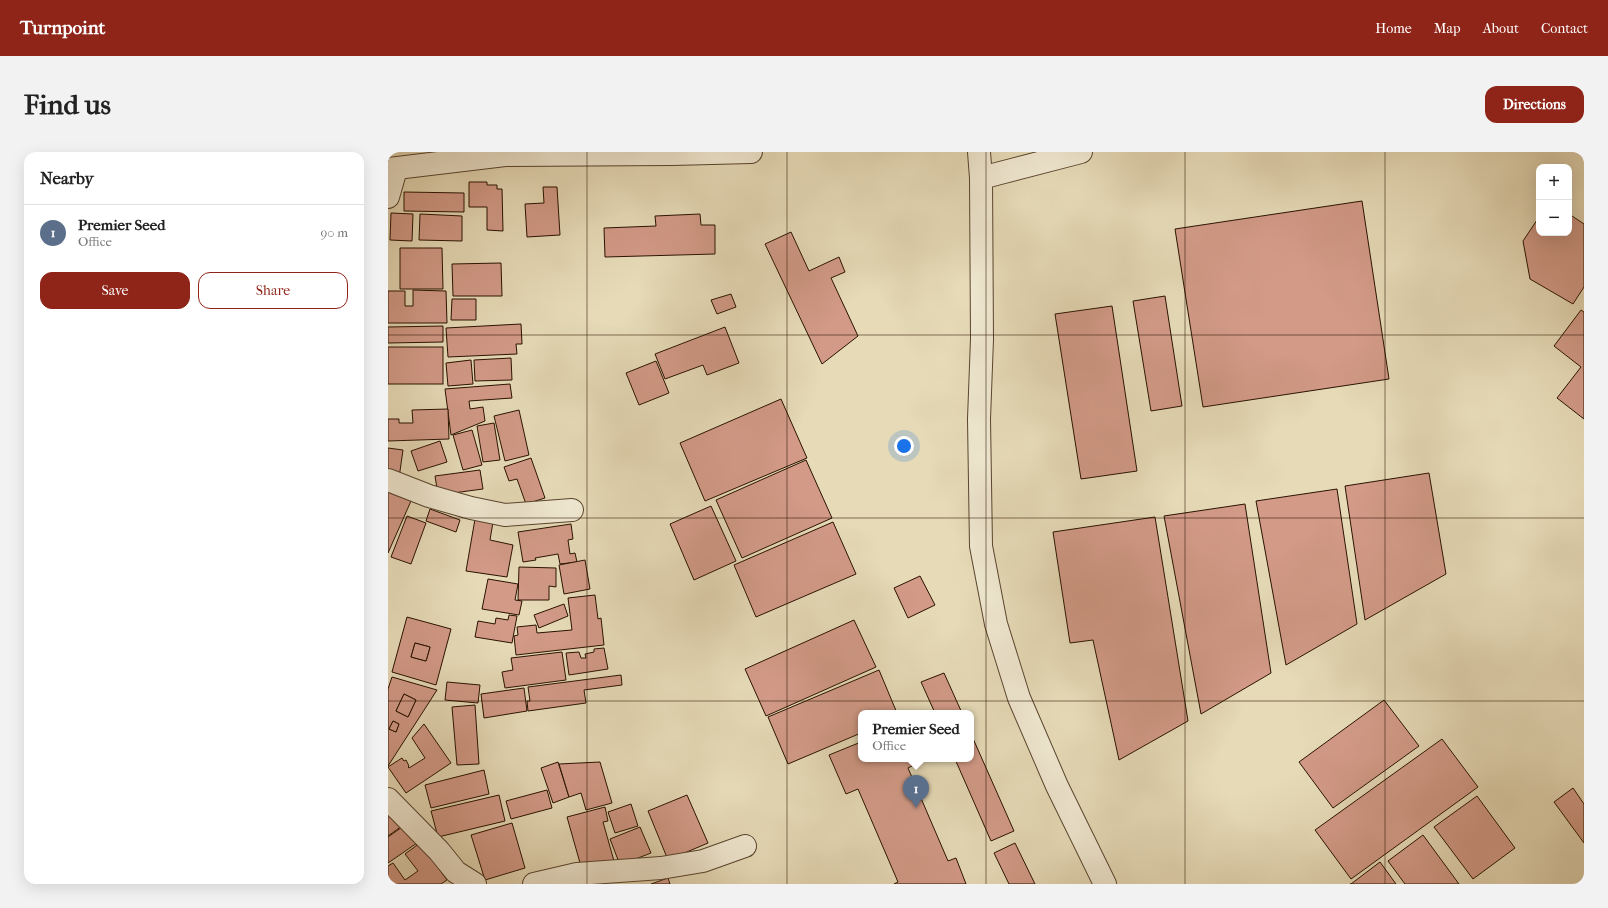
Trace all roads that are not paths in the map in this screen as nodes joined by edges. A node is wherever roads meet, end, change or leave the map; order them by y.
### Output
1 (751, 152) edge
2 (979, 152) edge
3 (1081, 152) edge
4 (392, 169) edge
5 (981, 178) junction
6 (388, 197) edge
7 (388, 480) edge
8 (572, 510) dead end
9 (388, 799) edge
10 (745, 846) dead end
11 (475, 884) edge
12 (534, 884) edge
13 (1104, 884) edge

1 - 4 street
2 - 5 street
3 - 5 street
4 - 6 street
5 - 13 street
7 - 8 street
9 - 11 street
10 - 12 street

